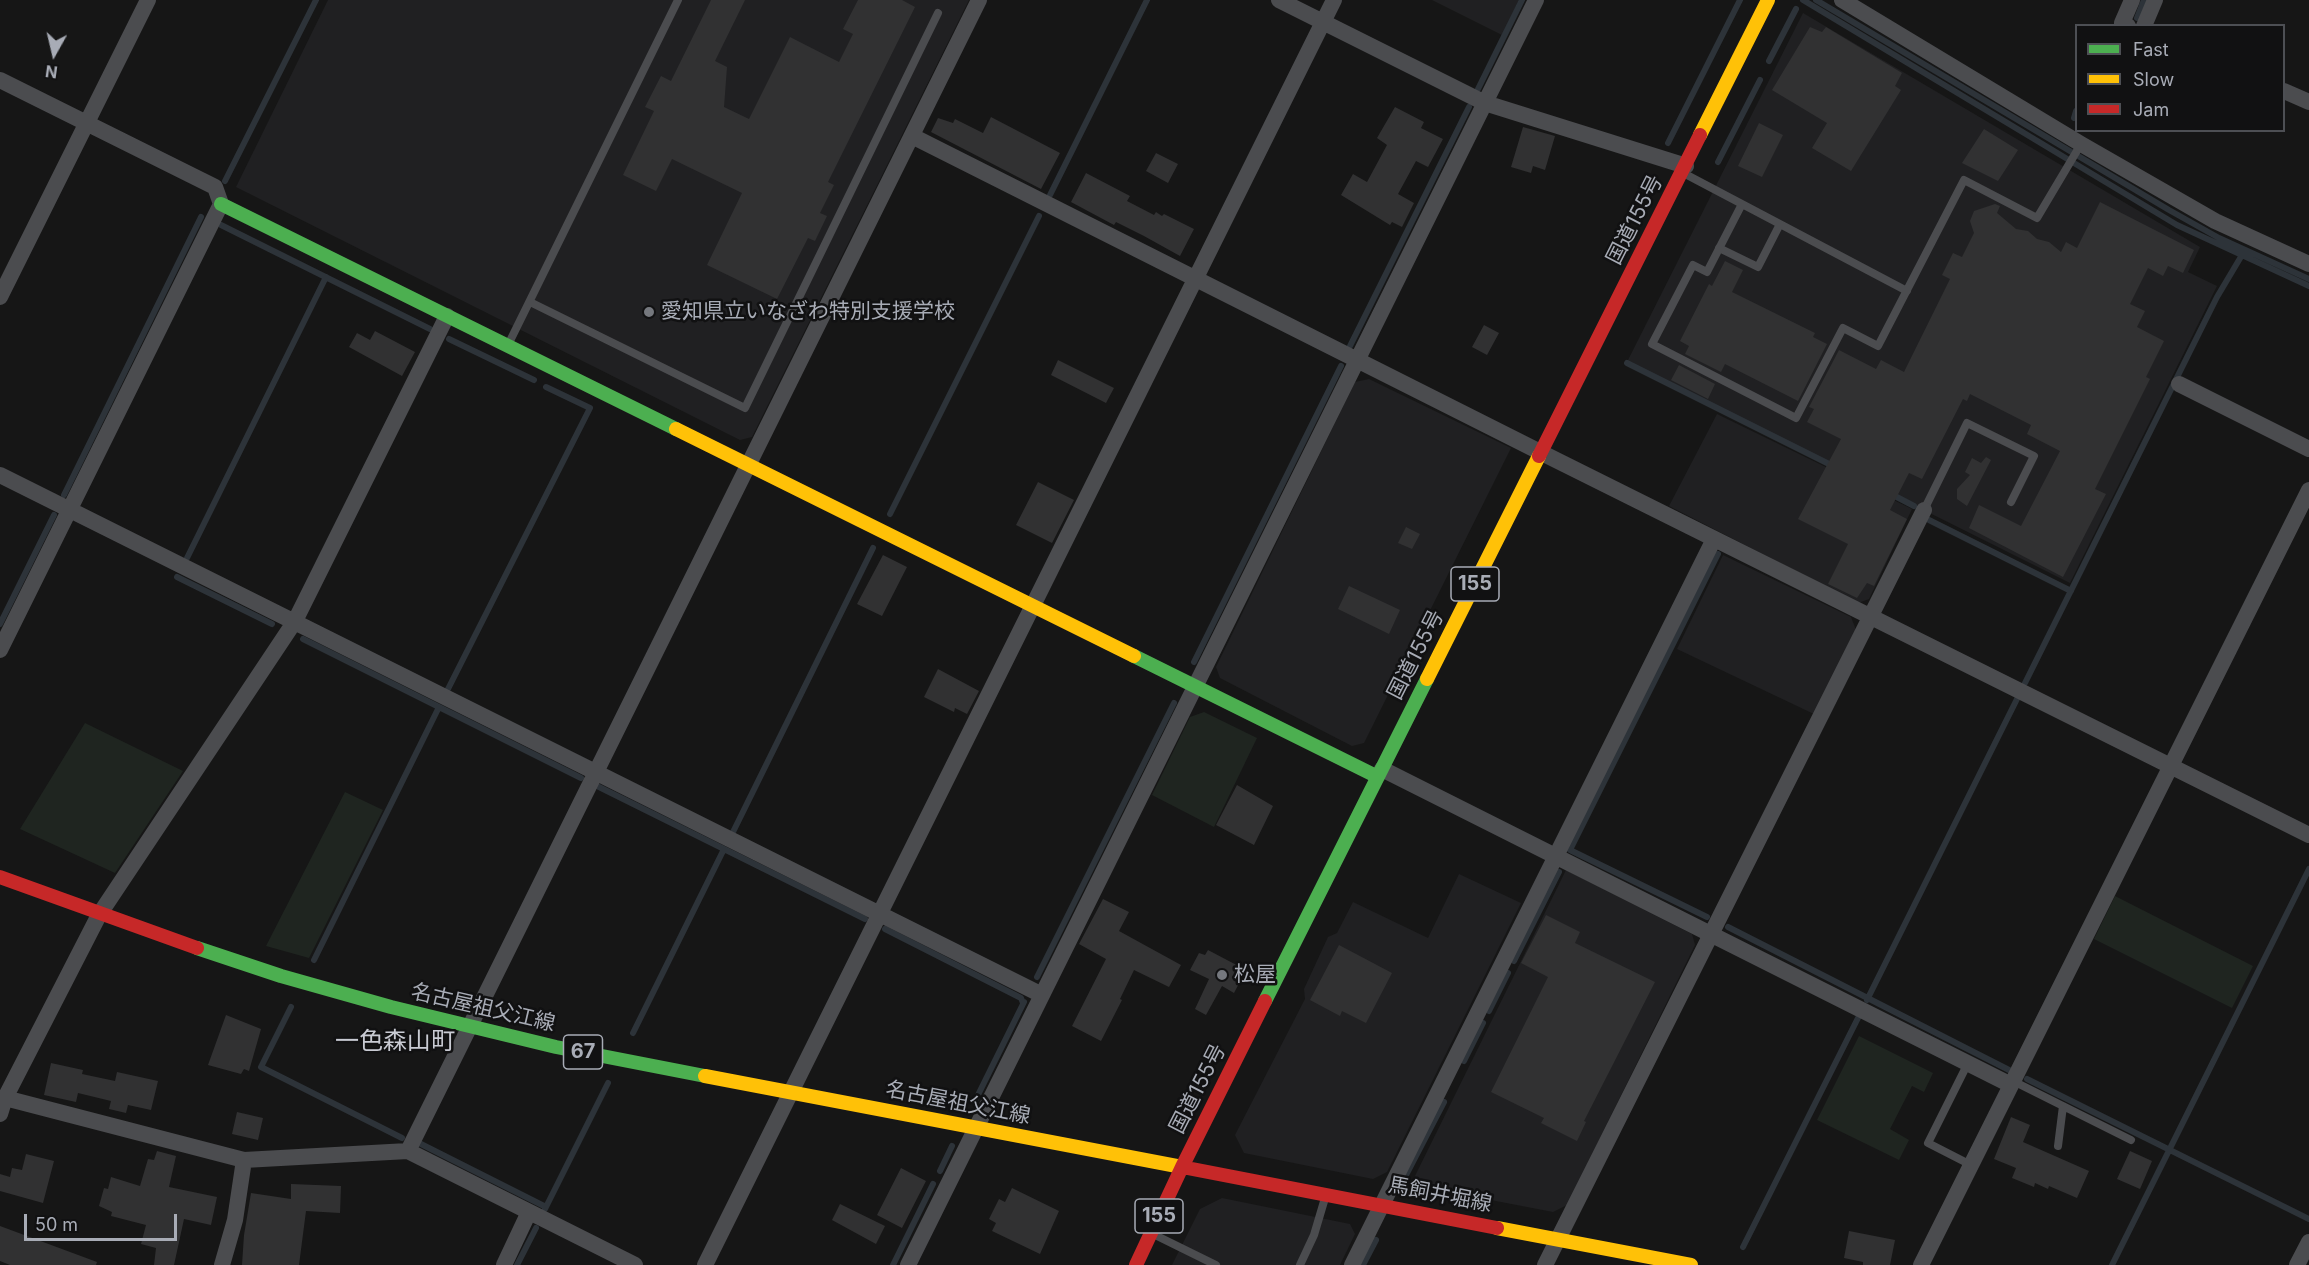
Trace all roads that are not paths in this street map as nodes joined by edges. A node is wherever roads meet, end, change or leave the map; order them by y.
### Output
1 (148, 0) edge
2 (678, 0) edge
3 (979, 0) edge
4 (1279, 0) edge
5 (1334, 0) edge
6 (1536, 0) edge
7 (1768, 0) edge
8 (1842, 0) edge
9 (2132, 0) edge
10 (2155, 0) edge
11 (938, 13) dead end
12 (1323, 22) junction
13 (2124, 24) edge
14 (2145, 24) edge
15 (0, 80) edge
16 (2285, 92) edge
17 (2309, 102) edge
18 (1485, 103) junction
19 (86, 123) junction
20 (912, 136) junction
21 (2078, 140) edge
22 (1684, 170) junction
23 (221, 204) junction
24 (1742, 204) junction
25 (1780, 224) junction
26 (1719, 248) junction
27 (2309, 264) edge
28 (1196, 279) junction
29 (1907, 291) junction
30 (0, 297) edge
31 (530, 302) junction
32 (447, 315) junction
33 (508, 346) junction
34 (1358, 360) junction
35 (2179, 384) dead end
36 (2309, 449) edge
37 (1540, 452) junction
38 (748, 464) junction
39 (0, 475) edge
40 (2309, 490) edge
41 (2011, 502) dead end
42 (70, 509) junction
43 (1924, 510) joint
44 (1714, 539) junction
45 (1034, 607) junction
46 (1870, 616) junction
47 (295, 621) junction
48 (0, 650) edge
49 (1195, 686) junction
50 (2171, 766) junction
51 (595, 772) junction
52 (1380, 773) junction
53 (2309, 835) edge
54 (1556, 856) junction
55 (0, 876) edge
56 (99, 915) junction
57 (881, 915) junction
58 (1711, 934) junction
59 (1042, 996) junction
60 (469, 1026) junction
61 (1968, 1063) junction
62 (2012, 1083) junction
63 (793, 1091) junction
64 (3, 1106) edge
65 (2063, 1106) junction
66 (976, 1128) junction
67 (2131, 1140) dead end
68 (2058, 1146) dead end
69 (408, 1151) junction
70 (244, 1160) junction
71 (1971, 1165) junction
72 (1182, 1167) junction
73 (1326, 1194) junction
74 (1382, 1205) junction
75 (529, 1212) junction
76 (1151, 1233) junction
77 (1558, 1240) junction
78 (2309, 1242) edge
79 (222, 1265) edge
80 (504, 1265) edge
81 (635, 1265) edge
82 (705, 1265) edge
83 (908, 1265) edge
84 (1136, 1265) edge
85 (1216, 1265) edge
86 (1300, 1265) edge
87 (1352, 1265) edge
88 (1545, 1265) edge
89 (1691, 1265) edge
90 (1921, 1265) edge
91 (2297, 1265) edge

1 - 19 street
2 - 31 lane
3 - 20 street
4 - 12 street
5 - 12 street
6 - 18 street
7 - 22 main road, 国道155号 / 155
8 - 21 street
9 - 13 street
10 - 14 street
11 - 31 lane
12 - 18 street
12 - 28 street
15 - 19 street
16 - 17 street
18 - 22 street
18 - 34 street
19 - 23 street
19 - 30 street
20 - 28 street
20 - 38 street
21 - 27 street
21 - 29 lane
22 - 24 lane
22 - 37 main road, 国道155号 / 155
23 - 32 main road
23 - 42 street
24 - 25 lane
24 - 26 lane
25 - 26 lane
25 - 29 lane
26 - 29 lane
28 - 34 street
28 - 45 street
31 - 33 lane
32 - 33 main road
32 - 47 street
33 - 38 main road
34 - 37 street
34 - 49 street
35 - 36 street
37 - 44 street
37 - 52 main road, 国道155号 / 155
38 - 45 main road
38 - 51 street
39 - 42 street
40 - 50 street
41 - 43 lane
42 - 47 street
42 - 48 street
43 - 46 street
44 - 46 street
44 - 54 street
45 - 49 main road
45 - 57 street
46 - 50 street
46 - 58 street
47 - 51 street
47 - 56 street
49 - 52 main road
49 - 59 street
50 - 53 street
50 - 62 street
51 - 57 street
51 - 60 street
52 - 54 street
52 - 72 main road, 国道155号 / 155
54 - 58 street
54 - 74 street
55 - 56 main road, 名古屋祖父江線 / 67
56 - 60 main road, 名古屋祖父江線 / 67
56 - 64 street
57 - 59 street
57 - 63 street
58 - 61 street
58 - 77 street
59 - 66 street
60 - 63 main road, 名古屋祖父江線 / 67
60 - 69 street
61 - 62 street
61 - 71 lane
62 - 65 lane
62 - 71 street
63 - 66 main road, 名古屋祖父江線 / 67
63 - 82 street
64 - 70 street
65 - 67 lane
65 - 68 lane
66 - 72 main road, 名古屋祖父江線 / 67
66 - 83 street
69 - 70 street
69 - 75 street
70 - 79 street
71 - 90 street
72 - 73 main road, 馬飼井堀線
72 - 76 main road, 国道155号 / 155
73 - 74 main road, 馬飼井堀線
73 - 86 lane
74 - 77 main road, 馬飼井堀線
74 - 87 street
75 - 80 street
75 - 81 street
76 - 84 main road, 国道155号 / 155
76 - 85 lane
77 - 88 street
77 - 89 main road, 馬飼井堀線
78 - 91 street

